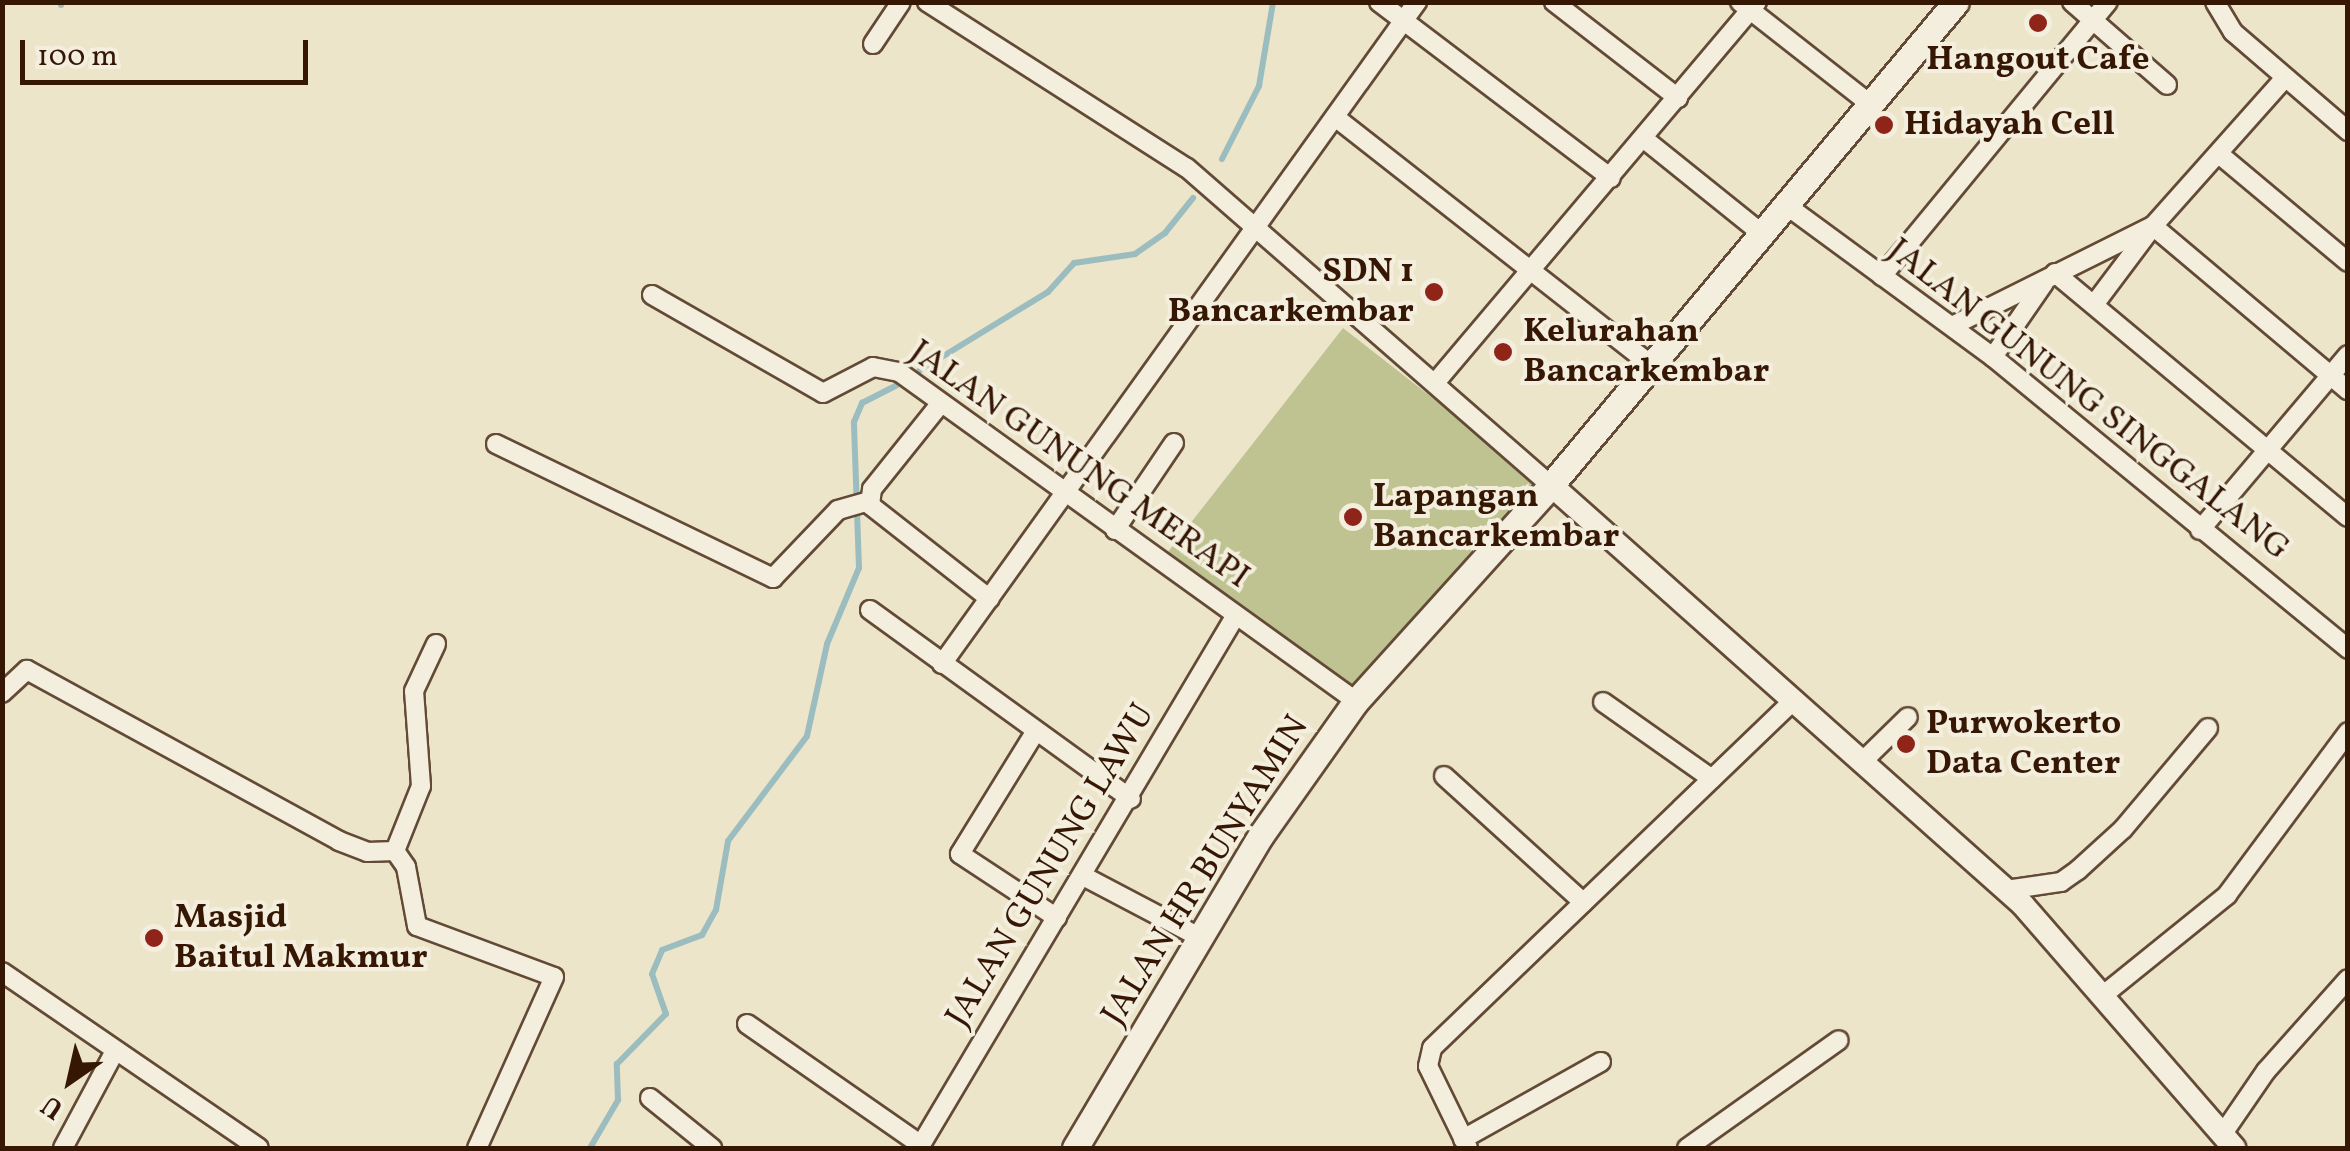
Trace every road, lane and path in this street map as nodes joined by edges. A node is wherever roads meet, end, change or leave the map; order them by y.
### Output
1 (900, 2) edge
2 (927, 2) edge
3 (1378, 2) edge
4 (1417, 2) edge
5 (1554, 2) edge
6 (1956, 2) edge
7 (2072, 2) edge
8 (2108, 2) edge
9 (2215, 2) edge
10 (1749, 5) edge
11 (1404, 20) junction
12 (2094, 21) junction
13 (874, 44) dead end
14 (2285, 78) junction
15 (2167, 85) dead end
16 (1678, 98) junction
17 (1869, 103) junction
18 (1335, 116) junction
19 (2348, 130) edge
20 (1644, 138) junction
21 (2219, 154) junction
22 (1611, 178) junction
23 (1786, 205) junction
24 (1254, 223) junction
25 (2154, 226) junction
26 (1761, 233) junction
27 (2348, 262) edge
28 (1532, 270) junction
29 (1882, 276) junction
30 (2050, 277) junction
31 (652, 294) dead end
32 (2096, 302) junction
33 (1952, 326) junction
34 (2348, 354) edge
35 (1993, 357) junction
36 (1650, 364) junction
37 (2330, 375) junction
38 (1435, 383) junction
39 (2348, 390) edge
40 (942, 403) junction
41 (1174, 443) dead end
42 (496, 444) dead end
43 (2267, 450) junction
44 (1551, 485) junction
45 (1067, 496) junction
46 (864, 501) junction
47 (2348, 518) edge
48 (1115, 530) junction
49 (2200, 530) junction
50 (990, 599) junction
51 (870, 610) dead end
52 (1236, 615) junction
53 (436, 644) dead end
54 (2348, 649) edge
55 (942, 664) junction
56 (2, 693) edge
57 (1793, 701) junction
58 (1356, 702) junction
59 (1603, 702) dead end
60 (1908, 716) dead end
61 (2208, 728) dead end
62 (2348, 732) edge
63 (1034, 734) junction
64 (1862, 762) junction
65 (1444, 776) dead end
66 (1712, 779) junction
67 (1131, 799) junction
68 (395, 852) junction
69 (1083, 876) junction
70 (2006, 890) junction
71 (1583, 902) junction
72 (1058, 918) junction
73 (1201, 938) junction
74 (2, 972) edge
75 (2348, 979) edge
76 (2102, 996) junction
77 (747, 1024) dead end
78 (1839, 1040) dead end
79 (114, 1053) junction
80 (1601, 1062) dead end
81 (650, 1098) dead end
82 (2228, 1142) edge
83 (1466, 1144) edge
84 (920, 1147) edge
85 (63, 1148) edge
86 (259, 1148) edge
87 (477, 1148) edge
88 (712, 1148) edge
89 (1075, 1148) edge
90 (1687, 1148) edge

1 - 13 street
2 - 24 street
3 - 11 street
4 - 11 street
5 - 16 street
6 - 17 main road, JALAN HR BUNYAMIN
7 - 12 street
8 - 12 street
9 - 14 street
10 - 16 street
10 - 17 street
11 - 18 street
11 - 22 street
12 - 15 street
12 - 29 street
14 - 19 street
14 - 21 street
16 - 20 street
17 - 23 main road, JALAN HR BUNYAMIN
18 - 24 street
18 - 28 street
20 - 22 street
20 - 26 street
21 - 25 street
21 - 27 street
22 - 28 street
23 - 26 main road, JALAN HR BUNYAMIN
23 - 29 street, JALAN GUNUNG SINGGALANG
24 - 38 street
24 - 45 street
25 - 30 street
25 - 32 street
25 - 37 street
26 - 36 main road, JALAN HR BUNYAMIN
28 - 36 street
28 - 38 street
29 - 33 street, JALAN GUNUNG SINGGALANG
30 - 32 street
30 - 33 street
30 - 35 street
31 - 40 street, JALAN GUNUNG MERAPI
32 - 43 street
33 - 35 street, JALAN GUNUNG SINGGALANG
34 - 37 street
35 - 49 street, JALAN GUNUNG SINGGALANG
36 - 44 main road, JALAN HR BUNYAMIN
37 - 39 street
37 - 43 street
38 - 44 street
40 - 45 street, JALAN GUNUNG MERAPI
40 - 46 street
41 - 48 street
42 - 46 street
43 - 47 street
43 - 49 street
44 - 57 street
44 - 58 main road, JALAN HR BUNYAMIN
45 - 48 street, JALAN GUNUNG MERAPI
45 - 50 street
46 - 50 street
48 - 52 street, JALAN GUNUNG MERAPI
49 - 54 street, JALAN GUNUNG SINGGALANG
50 - 55 street
51 - 55 street
52 - 58 street, JALAN GUNUNG MERAPI
52 - 67 street, JALAN GUNUNG LAWU
53 - 68 street
55 - 63 street
56 - 68 street
57 - 64 street
57 - 66 street
58 - 73 main road, JALAN HR BUNYAMIN
59 - 66 street
60 - 64 street
61 - 70 street
62 - 76 street
63 - 67 street
63 - 72 street
64 - 70 street
65 - 71 street
66 - 71 street
67 - 69 street, JALAN GUNUNG LAWU
68 - 87 street
69 - 72 street, JALAN GUNUNG LAWU
69 - 73 street
70 - 76 street
71 - 83 street
72 - 84 street, JALAN GUNUNG LAWU
73 - 89 main road, JALAN HR BUNYAMIN
74 - 79 street
75 - 82 street
76 - 82 street
77 - 84 street
78 - 90 street
79 - 85 street
79 - 86 street
80 - 83 street
81 - 88 street

